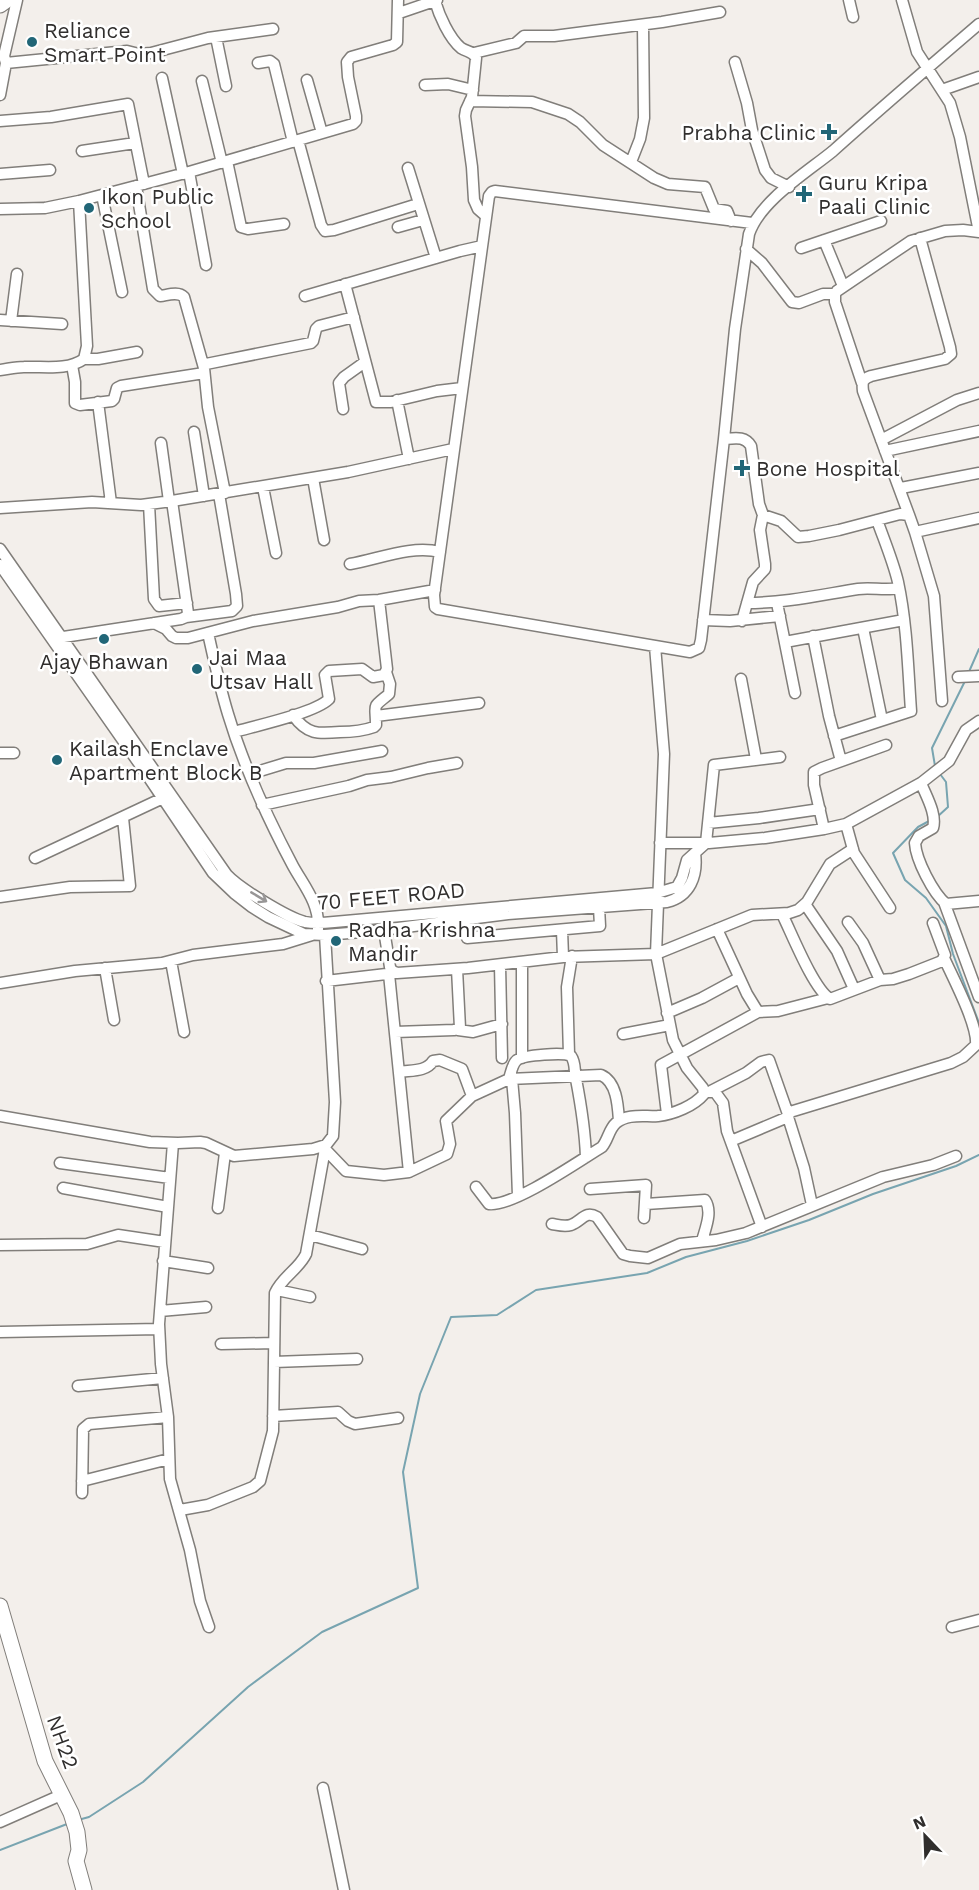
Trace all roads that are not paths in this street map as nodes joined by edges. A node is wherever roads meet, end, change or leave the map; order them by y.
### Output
1 (7, 0) edge
2 (17, 0) edge
3 (398, 0) edge
4 (436, 0) edge
5 (849, 0) edge
6 (902, 0) edge
7 (0, 5) edge
8 (399, 12) junction
9 (720, 12) dead end
10 (853, 17) dead end
11 (979, 24) edge
12 (643, 25) junction
13 (273, 29) dead end
14 (216, 37) junction
15 (474, 53) junction
16 (3, 60) edge
17 (735, 62) dead end
18 (258, 63) dead end
19 (927, 69) junction
20 (979, 77) edge
21 (162, 78) dead end
22 (307, 80) dead end
23 (202, 81) dead end
24 (425, 85) dead end
25 (226, 86) dead end
26 (942, 90) junction
27 (0, 96) edge
28 (471, 96) junction
29 (0, 121) edge
30 (322, 133) junction
31 (296, 141) junction
32 (135, 143) junction
33 (82, 151) dead end
34 (224, 162) junction
35 (631, 162) junction
36 (408, 168) dead end
37 (50, 170) dead end
38 (186, 173) junction
39 (0, 174) edge
40 (140, 185) junction
41 (789, 187) junction
42 (975, 191) edge
43 (102, 195) junction
44 (79, 201) junction
45 (418, 204) junction
46 (0, 209) edge
47 (486, 216) junction
48 (423, 220) junction
49 (731, 221) junction
50 (881, 221) dead end
51 (284, 224) dead end
52 (752, 224) junction
53 (398, 227) dead end
54 (979, 232) edge
55 (920, 238) junction
56 (824, 240) junction
57 (482, 246) junction
58 (801, 248) dead end
59 (746, 249) junction
60 (436, 258) junction
61 (206, 265) dead end
62 (17, 274) dead end
63 (345, 284) junction
64 (843, 286) junction
65 (122, 292) dead end
66 (835, 294) junction
67 (305, 296) dead end
68 (354, 317) junction
69 (6, 321) edge
70 (62, 324) dead end
71 (137, 352) dead end
72 (84, 359) junction
73 (365, 362) junction
74 (72, 365) junction
75 (0, 370) edge
76 (204, 371) junction
77 (862, 383) junction
78 (462, 388) junction
79 (979, 393) edge
80 (397, 400) junction
81 (98, 402) junction
82 (343, 409) dead end
83 (979, 431) edge
84 (194, 432) dead end
85 (724, 439) junction
86 (161, 444) dead end
87 (883, 446) junction
88 (453, 449) junction
89 (409, 459) junction
90 (979, 473) edge
91 (313, 478) junction
92 (264, 487) junction
93 (901, 488) junction
94 (222, 493) junction
95 (204, 496) junction
96 (171, 501) junction
97 (111, 503) junction
98 (149, 504) junction
99 (0, 508) edge
100 (763, 515) junction
101 (909, 515) junction
102 (979, 518) edge
103 (877, 520) junction
104 (915, 532) junction
105 (324, 540) dead end
106 (0, 549) edge
107 (440, 552) junction
108 (276, 553) dead end
109 (350, 564) dead end
110 (0, 565) edge
111 (899, 588) junction
112 (435, 590) junction
113 (379, 600) junction
114 (186, 603) junction
115 (747, 603) junction
116 (777, 603) junction
117 (780, 616) junction
118 (186, 617) junction
119 (703, 620) junction
120 (904, 620) junction
121 (742, 621) junction
122 (154, 623) junction
123 (863, 628) junction
124 (208, 633) junction
125 (813, 636) junction
126 (57, 639) junction
127 (785, 642) junction
128 (655, 646) junction
129 (386, 672) junction
130 (741, 679) dead end
131 (795, 693) dead end
132 (942, 701) dead end
133 (479, 703) dead end
134 (293, 715) junction
135 (376, 716) junction
136 (882, 720) junction
137 (979, 721) edge
138 (234, 732) junction
139 (834, 736) junction
140 (886, 745) dead end
141 (382, 751) dead end
142 (0, 753) edge
143 (14, 753) dead end
144 (780, 757) dead end
145 (756, 759) junction
146 (841, 761) junction
147 (457, 763) dead end
148 (149, 770) junction
149 (250, 774) junction
150 (921, 783) junction
151 (163, 798) junction
152 (262, 805) junction
153 (820, 809) junction
154 (123, 818) junction
155 (708, 823) junction
156 (846, 824) junction
157 (824, 829) junction
158 (660, 843) junction
159 (706, 843) junction
160 (853, 849) junction
161 (35, 858) dead end
162 (220, 874) junction
163 (0, 897) edge
164 (657, 898) junction
165 (979, 901) edge
166 (944, 902) junction
167 (805, 904) junction
168 (599, 907) junction
169 (890, 908) dead end
170 (782, 914) junction
171 (467, 919) junction
172 (848, 922) dead end
173 (318, 923) junction
174 (933, 923) dead end
175 (717, 929) junction
176 (384, 930) junction
177 (562, 930) junction
178 (318, 935) junction
179 (656, 954) junction
180 (567, 956) junction
181 (944, 958) junction
182 (171, 961) junction
183 (522, 962) junction
184 (500, 965) junction
185 (105, 968) junction
186 (457, 969) junction
187 (393, 974) junction
188 (739, 978) junction
189 (880, 980) junction
190 (326, 981) junction
191 (0, 983) edge
192 (854, 989) junction
193 (979, 997) edge
194 (828, 998) junction
195 (667, 1012) junction
196 (758, 1012) junction
197 (114, 1020) dead end
198 (502, 1024) junction
199 (670, 1025) junction
200 (458, 1030) junction
201 (184, 1032) dead end
202 (395, 1032) junction
203 (623, 1034) dead end
204 (569, 1054) junction
205 (680, 1056) junction
206 (502, 1058) dead end
207 (522, 1058) junction
208 (399, 1072) junction
209 (575, 1075) junction
210 (510, 1079) junction
211 (708, 1092) junction
212 (472, 1096) junction
213 (668, 1114) junction
214 (788, 1115) junction
215 (0, 1116) edge
216 (620, 1121) junction
217 (731, 1141) junction
218 (172, 1143) junction
219 (324, 1148) junction
220 (225, 1153) junction
221 (956, 1156) dead end
222 (586, 1157) junction
223 (60, 1163) dead end
224 (409, 1172) junction
225 (170, 1178) junction
226 (476, 1187) dead end
227 (63, 1188) dead end
228 (590, 1189) dead end
229 (518, 1196) junction
230 (646, 1204) junction
231 (812, 1205) junction
232 (168, 1207) junction
233 (218, 1208) dead end
234 (644, 1218) dead end
235 (552, 1224) dead end
236 (762, 1227) junction
237 (310, 1235) junction
238 (702, 1241) junction
239 (165, 1242) junction
240 (0, 1245) edge
241 (362, 1250) dead end
242 (163, 1261) junction
243 (208, 1268) dead end
244 (277, 1290) junction
245 (310, 1297) dead end
246 (206, 1307) dead end
247 (160, 1311) junction
248 (159, 1329) junction
249 (0, 1332) edge
250 (274, 1343) junction
251 (221, 1344) dead end
252 (357, 1359) dead end
253 (274, 1362) junction
254 (163, 1378) junction
255 (78, 1386) dead end
256 (273, 1416) junction
257 (168, 1417) junction
258 (398, 1418) dead end
259 (169, 1459) junction
260 (180, 1509) junction
261 (0, 1606) edge
262 (979, 1620) edge
263 (209, 1627) dead end
264 (952, 1627) dead end
265 (323, 1788) dead end
266 (61, 1794) junction
267 (0, 1822) edge
268 (84, 1890) edge
269 (344, 1890) edge

1 - 7 highway
2 - 16 street
3 - 8 street
4 - 8 street
4 - 15 street
5 - 10 street
6 - 19 street
8 - 30 street
9 - 12 street
11 - 19 street
12 - 15 street
12 - 35 street
13 - 14 street
14 - 16 street
14 - 25 street
15 - 28 street
16 - 27 street
17 - 41 street
18 - 31 street
19 - 26 street
19 - 41 street
20 - 26 street
21 - 38 street
22 - 30 street
23 - 34 street
24 - 28 street
26 - 42 street
28 - 35 street
28 - 47 street
29 - 32 street
30 - 31 street
31 - 34 street
31 - 45 street
32 - 33 street
32 - 40 street
34 - 38 street
34 - 51 street
35 - 49 street
36 - 45 street
37 - 39 street
38 - 40 street
38 - 61 street
40 - 43 street
40 - 76 street
41 - 52 street
42 - 54 street
43 - 44 street
43 - 65 street
44 - 46 street
44 - 72 street
45 - 48 street
47 - 49 street
47 - 57 street
48 - 53 street
48 - 60 street
49 - 52 street
50 - 56 street
52 - 59 street
54 - 55 street
55 - 64 street
55 - 77 street
56 - 58 street
56 - 64 street
57 - 60 street
57 - 78 street
59 - 66 street
59 - 85 street
60 - 63 street
62 - 69 street
63 - 67 street
63 - 68 street
64 - 66 street
66 - 77 street
68 - 73 street
68 - 76 street
69 - 70 street
71 - 72 street
72 - 74 street
73 - 80 street
73 - 82 street
74 - 75 street
74 - 81 street
76 - 81 street
76 - 94 street
77 - 87 street
78 - 80 street
78 - 88 street
79 - 87 street
80 - 89 street
81 - 97 street
83 - 87 street
84 - 95 street
85 - 100 street
85 - 119 street
86 - 96 street
87 - 93 street
88 - 89 street
88 - 107 street
89 - 91 street
90 - 93 street
91 - 92 street
91 - 105 street
92 - 94 street
92 - 108 street
93 - 101 street
94 - 95 street
94 - 118 street
95 - 96 street
96 - 98 street
96 - 114 street
97 - 98 street
97 - 99 street
98 - 114 street
100 - 103 street
100 - 115 street
101 - 103 street
101 - 104 street
102 - 104 street
103 - 111 street
104 - 132 street
106 - 126 street, 70 FEET ROAD
107 - 109 street
107 - 112 street
110 - 126 street, 70 FEET ROAD
111 - 116 street
111 - 120 street
112 - 113 street
112 - 128 street
113 - 124 street
113 - 129 street
114 - 118 street
115 - 116 street
115 - 121 street
116 - 117 street
117 - 121 street
117 - 127 street
118 - 122 street
119 - 121 street
119 - 128 street
120 - 123 street
120 - 136 street
122 - 124 street
122 - 126 street
123 - 125 street
123 - 136 street
124 - 138 street
125 - 127 street
125 - 139 street
126 - 148 street, 70 FEET ROAD
127 - 131 street
128 - 158 street
129 - 134 street
129 - 135 street
130 - 145 street
133 - 135 street
134 - 135 street
134 - 138 street
136 - 139 street
137 - 150 street
138 - 149 street
139 - 146 street
140 - 146 street
141 - 149 street
142 - 143 street
144 - 145 street
145 - 155 street
146 - 153 street
147 - 152 street
148 - 151 street, 70 FEET ROAD
148 - 162 street, 70 FEET ROAD
149 - 152 street
150 - 156 street
150 - 166 street
151 - 154 street
151 - 162 street, 70 FEET ROAD
152 - 173 street
153 - 155 street
153 - 157 street
154 - 161 street
154 - 163 street
155 - 159 street
156 - 157 street
156 - 160 street
157 - 159 street
158 - 159 street
158 - 164 street
159 - 164 street, 70 FEET ROAD
160 - 167 street
160 - 169 street
162 -> 173 street, 70 FEET ROAD
162 - 178 street, 70 FEET ROAD
164 - 168 street, 70 FEET ROAD
164 - 173 street, 70 FEET ROAD
164 - 179 street
165 - 166 street
166 - 193 street
167 - 170 street
167 - 192 street
168 - 171 street, 70 FEET ROAD
168 - 177 street
170 - 175 street
170 - 194 street
171 - 176 street, 70 FEET ROAD
171 - 177 street
172 - 189 street
173 - 178 street
174 - 181 street
175 - 179 street
175 - 188 street
176 - 178 street, 70 FEET ROAD
176 - 187 street
177 - 180 street
178 - 182 street
178 - 190 street
179 - 180 street
179 - 195 street
180 - 183 street
180 - 204 street
181 - 189 street
181 - 214 street
182 - 185 street
182 - 201 street
183 - 184 street
183 - 207 street
184 - 186 street
184 - 198 street
185 - 191 street
185 - 197 street
186 - 187 street
186 - 200 street
187 - 190 street
187 - 202 street
188 - 195 street
188 - 196 street
189 - 192 street
190 - 219 street
192 - 194 street
194 - 196 street
195 - 199 street
196 - 205 street
198 - 200 street
198 - 206 street
199 - 203 street
199 - 205 street
200 - 202 street
202 - 208 street
204 - 207 street
204 - 209 street
205 - 211 street
205 - 213 street
207 - 210 street
208 - 212 street
208 - 224 street
209 - 210 street
209 - 216 street
209 - 222 street
210 - 212 street
210 - 229 street
211 - 213 street
211 - 214 street
211 - 217 street
212 - 224 street
213 - 216 street
214 - 217 street
214 - 231 street
215 - 218 street
216 - 222 street
217 - 236 street
218 - 220 street
218 - 225 street
219 - 220 street
219 - 224 street
219 - 237 street
220 - 233 street
221 - 231 street
222 - 229 street
223 - 225 street
225 - 232 street
226 - 229 street
227 - 232 street
228 - 230 street
230 - 234 street
230 - 238 street
231 - 236 street
232 - 239 street
235 - 238 street
236 - 238 street
237 - 241 street
237 - 244 street
239 - 240 street
239 - 242 street
242 - 243 street
242 - 247 street
244 - 245 street
244 - 250 street
246 - 247 street
247 - 248 street
248 - 249 street
248 - 254 street
250 - 251 street
250 - 253 street
252 - 253 street
253 - 256 street
254 - 255 street
254 - 257 street
256 - 258 street
256 - 260 street
257 - 259 street
257 - 259 street
259 - 260 street
260 - 263 street
261 - 266 highway, NH22
262 - 264 street
265 - 269 street
266 - 267 street
266 - 268 highway, NH22

